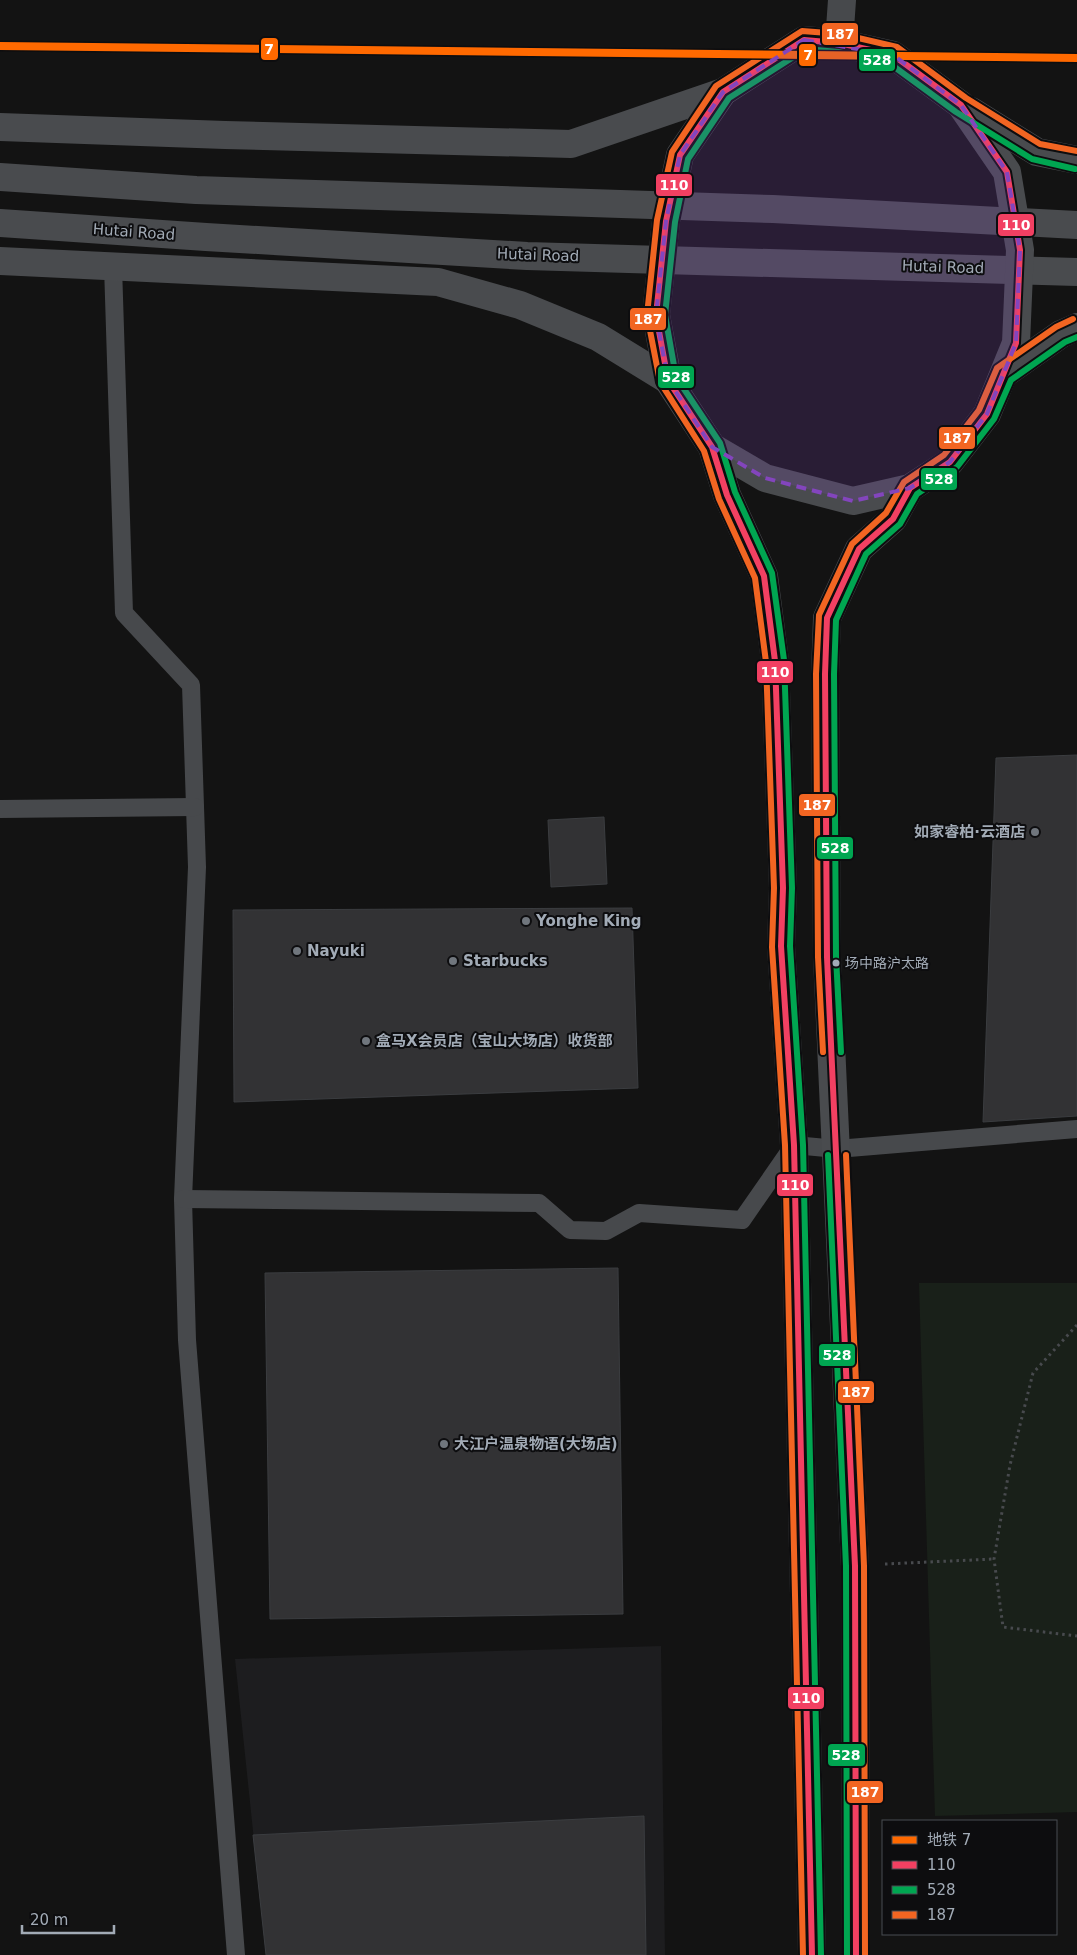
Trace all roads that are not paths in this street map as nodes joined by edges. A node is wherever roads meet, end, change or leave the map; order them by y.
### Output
1 (842, 0) edge
2 (839, 43) junction
3 (723, 92) junction
4 (961, 105) junction
5 (0, 127) edge
6 (1077, 160) edge
7 (0, 177) edge
8 (0, 223) edge
9 (1077, 225) edge
10 (0, 261) edge
11 (113, 266) junction
12 (1077, 272) edge
13 (1077, 327) edge
14 (1004, 374) junction
15 (668, 380) junction
16 (712, 447) junction
17 (910, 488) junction
18 (195, 807) junction
19 (0, 809) edge
20 (1077, 1129) edge
21 (794, 1145) junction
22 (837, 1149) junction
23 (183, 1199) junction
24 (236, 1955) edge
25 (812, 1955) edge
26 (856, 1955) edge

1 - 2 street
2 - 3 main road
2 - 4 main road
3 - 5 main road
3 - 15 main road
4 - 6 main road
4 - 14 main road
7 - 9 main road
8 - 12 main road, Hutai Road
10 - 11 main road
11 - 15 main road
11 - 18 lane
13 - 14 main road
14 - 17 main road
15 - 16 main road
16 - 17 main road
16 - 21 main road
17 - 22 main road
18 - 19 lane
18 - 23 lane
20 - 22 lane
21 - 22 lane
21 - 23 lane
21 - 25 main road
22 - 26 main road
23 - 24 lane

